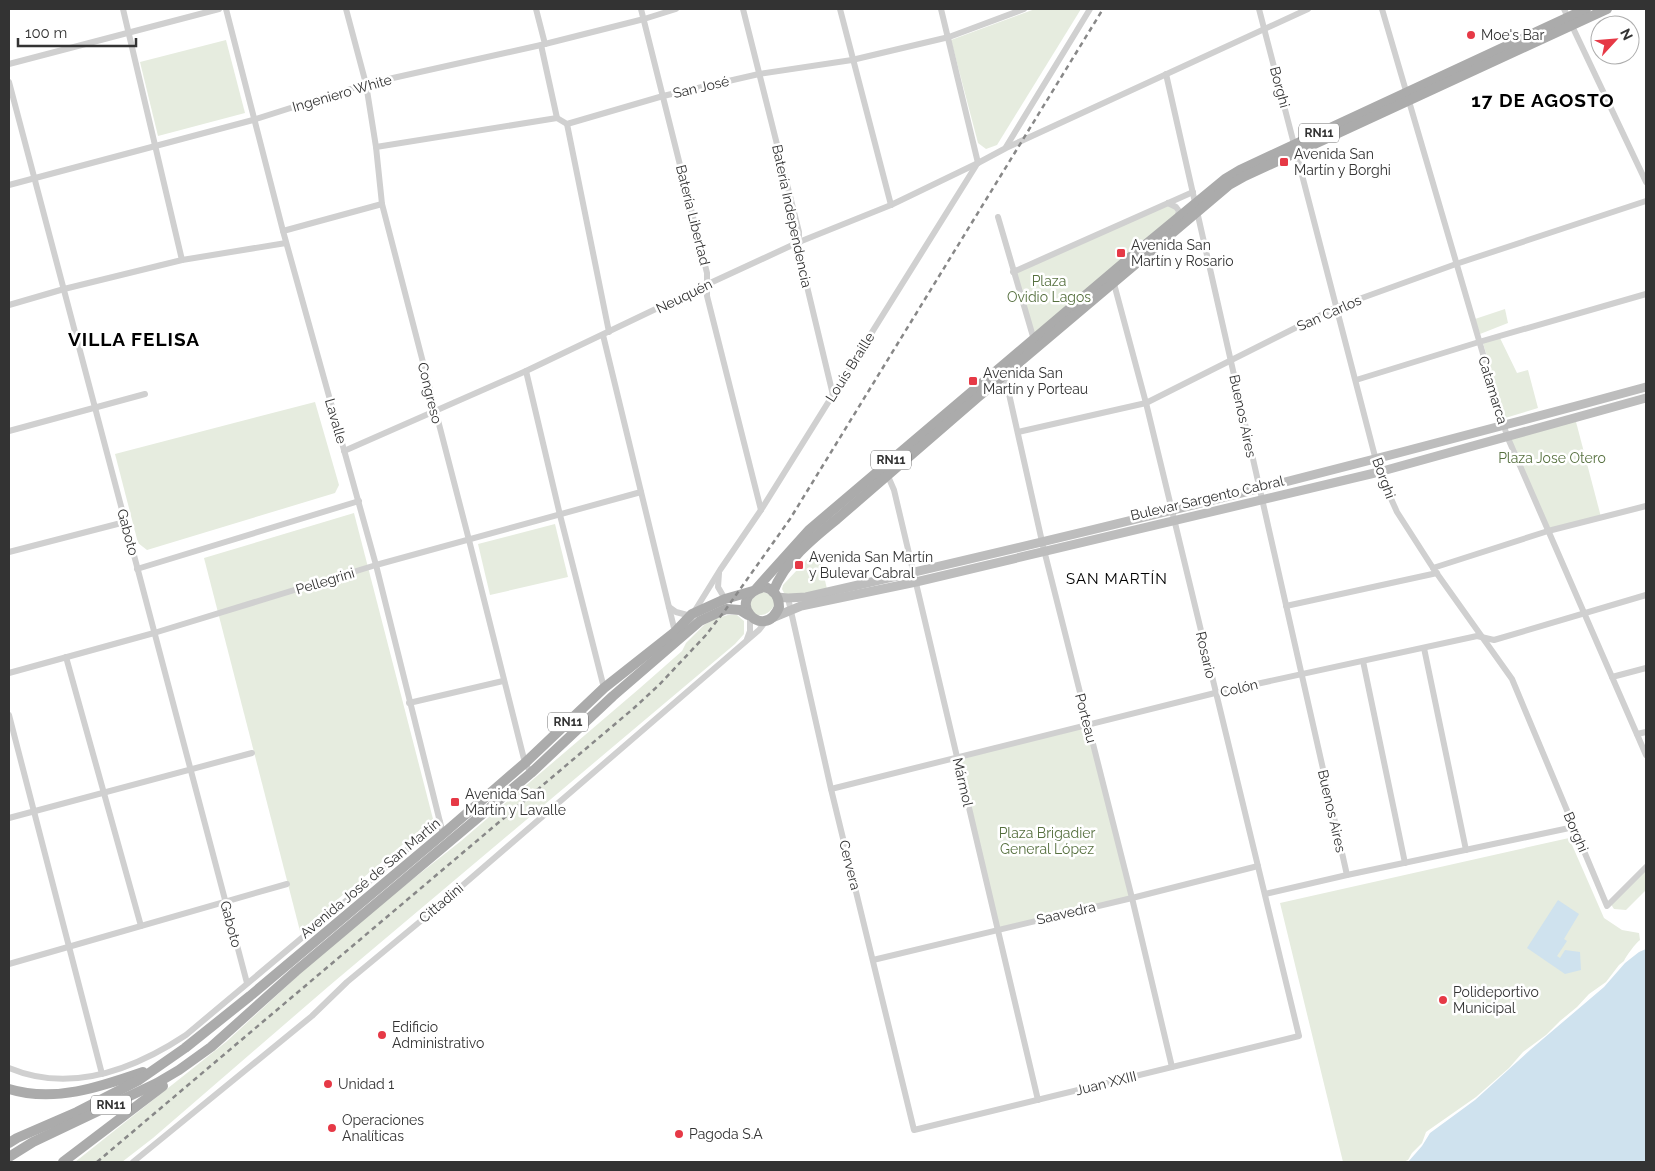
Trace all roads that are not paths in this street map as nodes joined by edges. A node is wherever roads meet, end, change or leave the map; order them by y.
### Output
1 (123, 9) edge
2 (219, 9) edge
3 (226, 9) edge
4 (346, 9) edge
5 (536, 9) edge
6 (641, 9) edge
7 (676, 9) edge
8 (744, 9) edge
9 (840, 9) edge
10 (941, 9) edge
11 (1024, 9) edge
12 (1090, 9) edge
13 (1259, 9) edge
14 (1308, 9) edge
15 (1382, 9) edge
16 (1586, 9) edge
17 (1607, 9) edge
18 (1567, 17) edge
19 (644, 19) junction
20 (1265, 29) junction
21 (130, 33) junction
22 (949, 37) junction
23 (543, 45) junction
24 (852, 60) junction
25 (9, 64) edge
26 (759, 74) junction
27 (1166, 74) junction
28 (9, 82) edge
29 (366, 84) junction
30 (663, 96) junction
31 (1407, 97) junction
32 (557, 118) junction
33 (253, 120) junction
34 (567, 124) junction
35 (156, 146) junction
36 (376, 147) junction
37 (1006, 148) junction
38 (1296, 148) junction
39 (978, 163) junction
40 (34, 178) junction
41 (1646, 182) edge
42 (9, 185) edge
43 (1193, 192) junction
44 (1646, 202) edge
45 (1168, 203) junction
46 (382, 204) junction
47 (891, 205) junction
48 (1196, 208) junction
49 (998, 217) dead end
50 (1177, 218) junction
51 (283, 231) junction
52 (286, 242) junction
53 (799, 242) junction
54 (182, 260) junction
55 (1456, 264) junction
56 (1013, 272) junction
57 (1112, 278) junction
58 (708, 284) junction
59 (64, 289) junction
60 (1646, 294) edge
61 (9, 305) edge
62 (1337, 307) junction
63 (606, 334) junction
64 (1034, 340) junction
65 (1479, 342) junction
66 (1231, 361) junction
67 (526, 371) junction
68 (1000, 373) junction
69 (1356, 380) junction
70 (1646, 387) edge
71 (145, 394) dead end
72 (833, 394) junction
73 (1646, 398) edge
74 (1146, 403) junction
75 (95, 408) junction
76 (435, 412) junction
77 (1504, 426) junction
78 (9, 430) edge
79 (1018, 432) junction
80 (1507, 436) junction
81 (344, 451) junction
82 (1376, 459) junction
83 (885, 471) junction
84 (1380, 472) junction
85 (1259, 489) junction
86 (641, 492) junction
87 (1261, 499) junction
88 (359, 501) junction
89 (1646, 506) edge
90 (761, 510) junction
91 (1172, 510) junction
92 (560, 515) junction
93 (1175, 520) junction
94 (125, 522) junction
95 (1548, 531) junction
96 (469, 540) junction
97 (1042, 541) junction
98 (1044, 551) junction
99 (9, 552) edge
100 (376, 565) junction
101 (137, 569) junction
102 (720, 570) junction
103 (1435, 570) junction
104 (913, 572) junction
105 (916, 582) junction
106 (755, 590) junction
107 (775, 594) junction
108 (1646, 595) edge
109 (788, 598) junction
110 (725, 599) junction
111 (668, 606) junction
112 (1286, 606) junction
113 (791, 609) junction
114 (1586, 614) junction
115 (691, 615) junction
116 (749, 616) junction
117 (769, 619) junction
118 (675, 632) junction
119 (154, 633) junction
120 (1481, 636) junction
121 (746, 640) junction
122 (1424, 648) junction
123 (66, 657) junction
124 (1364, 662) junction
125 (1646, 668) edge
126 (9, 673) edge
127 (1301, 674) junction
128 (1612, 677) junction
129 (503, 680) junction
130 (604, 688) junction
131 (1216, 694) junction
132 (409, 703) junction
133 (9, 715) edge
134 (1088, 726) junction
135 (1646, 732) edge
136 (1637, 734) junction
137 (252, 753) dead end
138 (1646, 755) edge
139 (957, 758) junction
140 (525, 763) junction
141 (190, 769) junction
142 (531, 773) junction
143 (831, 789) junction
144 (104, 792) junction
145 (34, 811) junction
146 (9, 818) edge
147 (440, 822) junction
148 (1574, 827) junction
149 (443, 834) junction
150 (1466, 850) junction
151 (1405, 863) junction
152 (1258, 866) junction
153 (1646, 867) edge
154 (1346, 875) junction
155 (287, 884) dead end
156 (1265, 894) junction
157 (1132, 898) junction
158 (225, 902) junction
159 (141, 926) junction
160 (998, 929) junction
161 (69, 947) junction
162 (873, 960) junction
163 (9, 964) edge
164 (247, 983) junction
165 (1299, 1036) joint
166 (211, 1047) junction
167 (158, 1066) junction
168 (1172, 1067) junction
169 (9, 1068) edge
170 (102, 1074) junction
171 (9, 1089) edge
172 (1038, 1100) junction
173 (914, 1130) joint
174 (9, 1143) edge
175 (9, 1157) edge
176 (63, 1162) edge
177 (133, 1162) edge

1 - 21 street
2 - 21 street
3 - 33 street, Lavalle
4 - 29 street, Congreso
5 - 23 street
6 - 19 street, Batería Libertad
7 - 19 street, Ingeniero White
8 - 26 street, Batería Independencia
9 - 24 street
10 - 22 street
11 - 22 street, San José
12 - 37 street
13 - 20 street, Borghi
14 - 20 street, Neuquén
15 - 31 street, Catamarca
16 - 18 main road, RN11
17 - 18 main road, RN11
18 - 31 main road, RN11
18 - 41 street
19 - 23 street, Ingeniero White
19 - 30 street, Batería Libertad
20 - 27 street, Neuquén
20 - 38 street, Borghi
21 - 25 street
21 - 35 street
22 - 24 street, San José
22 - 39 street
23 - 29 street, Ingeniero White
23 - 32 street
24 - 26 street, San José
24 - 47 street
26 - 30 street, San José
26 - 53 street, Batería Independencia
27 - 37 street, Neuquén
27 - 43 street, Buenos Aires
28 - 40 street, Gaboto
29 - 33 street, Ingeniero White
29 - 36 street, Congreso
30 - 34 street, San José
30 - 58 street, Batería Libertad
31 - 38 main road, RN11
31 - 55 street, Catamarca
32 - 34 street
32 - 36 street
33 - 35 street, Ingeniero White
33 - 51 street, Lavalle
34 - 63 street
35 - 40 street, Ingeniero White
35 - 54 street
36 - 46 street, Congreso
37 - 39 street, Neuquén
38 - 48 main road, RN11
38 - 62 street, Borghi
39 - 47 street, Neuquén
39 - 72 street, Louis Braille
40 - 42 street, Ingeniero White
40 - 59 street, Gaboto
43 - 45 street
43 - 48 street, Buenos Aires
44 - 55 street, San Carlos
45 - 50 street
45 - 56 street
46 - 51 street
46 - 76 street, Congreso
47 - 53 street, Neuquén
48 - 50 main road, RN11
48 - 57 main road, RN11
48 - 66 street, Buenos Aires
49 - 56 street
50 - 57 main road, RN11
51 - 52 street, Lavalle
52 - 54 street
52 - 81 street, Lavalle
53 - 58 street, Neuquén
53 - 72 street, Batería Independencia
54 - 59 street
55 - 62 street, San Carlos
55 - 65 street, Catamarca
56 - 64 street
57 - 64 main road, RN11
57 - 68 main road, RN11
57 - 74 street, Rosario
58 - 63 street, Neuquén
58 - 90 street, Batería Libertad
59 - 61 street
59 - 75 street, Gaboto
60 - 65 street
62 - 66 street, San Carlos
62 - 69 street, Borghi
63 - 67 street, Neuquén
63 - 86 street
64 - 68 main road, RN11
65 - 69 street
65 - 77 street, Catamarca
66 - 74 street, San Carlos
66 - 85 street, Buenos Aires
67 - 76 street, Neuquén
67 - 92 street
68 - 79 street, Porteau
68 - 83 main road, RN11
69 - 82 street, Borghi
70 - 77 main road, Bulevar Sargento Cabral
71 - 75 street
72 - 90 street, Louis Braille
73 - 80 main road, Bulevar Sargento Cabral
74 - 79 street, San Carlos
74 - 91 street, Rosario
75 - 78 street
75 - 94 street, Gaboto
76 - 81 street, Neuquén
76 - 96 street, Congreso
77 - 80 street, Catamarca
77 - 82 main road, Bulevar Sargento Cabral
79 - 97 street, Porteau
80 - 84 main road, Bulevar Sargento Cabral
80 - 95 street, Catamarca
81 - 88 street, Lavalle
82 - 84 street, Borghi
82 - 85 main road, Bulevar Sargento Cabral
83 - 104 street, Mármol
83 - 106 main road, RN11
83 - 107 main road, RN11
84 - 87 main road, Bulevar Sargento Cabral
84 - 103 street, Borghi
85 - 87 street, Buenos Aires
85 - 91 main road, Bulevar Sargento Cabral
86 - 92 street, Pellegrini
86 - 111 street
87 - 93 main road, Bulevar Sargento Cabral
87 - 112 street, Buenos Aires
88 - 100 street, Lavalle
88 - 101 street
89 - 95 street
90 - 102 street, Louis Braille
91 - 93 street, Rosario
91 - 97 main road, Bulevar Sargento Cabral
92 - 96 street, Pellegrini
92 - 130 street
93 - 98 main road, Bulevar Sargento Cabral
93 - 131 street, Rosario
94 - 99 street
94 - 101 street, Gaboto
95 - 103 street
95 - 114 street, Catamarca
96 - 100 street, Pellegrini
96 - 129 street, Congreso
97 - 98 street, Porteau
97 - 104 main road, Bulevar Sargento Cabral
98 - 105 main road, Bulevar Sargento Cabral
98 - 134 street, Porteau
100 - 119 street, Pellegrini
100 - 132 street, Lavalle
101 - 119 street, Gaboto
102 - 110 street
102 - 115 street, Louis Braille
103 - 112 street
103 - 120 street, Borghi
104 - 105 street, Mármol
104 - 109 main road, Bulevar Sargento Cabral
105 - 113 main road, Bulevar Sargento Cabral
105 - 139 street, Mármol
106 - 107 main road
106 - 110 main road, Avenida José de San Martín / RN11
106 - 116 main road
107 - 109 main road, Bulevar Sargento Cabral
107 - 117 main road, RN11
108 - 114 street, Colón
109 - 113 street, Cervera
110 - 115 main road, Avenida José de San Martín / RN11
111 - 115 street
111 - 118 street
112 - 127 street, Buenos Aires
113 - 117 main road, Bulevar Sargento Cabral
113 - 143 street, Cervera
114 - 120 street, Colón
114 - 128 street, Catamarca
115 - 118 main road, Avenida José de San Martín / RN11
116 - 117 main road, RN11
116 - 121 street
116 - 142 main road, Avenida José de San Martín / RN11
117 - 121 street, Cittadini
118 - 130 main road, Avenida José de San Martín / RN11
119 - 123 street, Pellegrini
119 - 141 street, Gaboto
120 - 122 street, Colón
120 - 148 street, Borghi
121 - 177 street, Cittadini
122 - 124 street, Colón
122 - 150 street
123 - 126 street, Pellegrini
123 - 144 street
124 - 127 street, Colón
124 - 151 street
125 - 128 street
127 - 131 street, Colón
127 - 154 street, Buenos Aires
128 - 136 street, Catamarca
129 - 132 street
129 - 140 street, Congreso
130 - 140 main road, Avenida José de San Martín / RN11
131 - 134 street, Colón
131 - 152 street, Rosario
132 - 147 street, Lavalle
133 - 145 street
134 - 139 street, Colón
134 - 157 street, Porteau
135 - 136 street
136 - 138 street, Catamarca
137 - 141 street
139 - 143 street, Colón
139 - 160 street, Mármol
140 - 142 street, Congreso
140 - 149 main road, Avenida José de San Martín / RN11
141 - 144 street
141 - 158 street, Gaboto
142 - 166 main road, Avenida José de San Martín / RN11
143 - 162 street, Cervera
144 - 145 street
144 - 159 street
145 - 146 street
145 - 161 street
147 - 149 street, Lavalle
147 - 164 street
148 - 150 street
148 - 153 street, Borghi
149 - 167 main road, Avenida José de San Martín / RN11
150 - 151 street
151 - 154 street
152 - 156 street, Rosario
152 - 157 street, Saavedra
154 - 156 street
155 - 158 street
156 - 165 street, Rosario
157 - 160 street, Saavedra
157 - 168 street, Porteau
158 - 159 street
158 - 164 street, Gaboto
159 - 161 street
160 - 162 street, Saavedra
160 - 172 street, Mármol
161 - 163 street
161 - 170 street
162 - 173 street, Cervera
164 - 170 street
165 - 168 street, Juan XXIII
166 - 175 main road, Avenida José de San Martín / RN11
166 - 176 main road
167 - 171 main road
167 - 174 main road, Avenida José de San Martín / RN11
168 - 172 street, Juan XXIII
169 - 170 street
172 - 173 street, Juan XXIII

